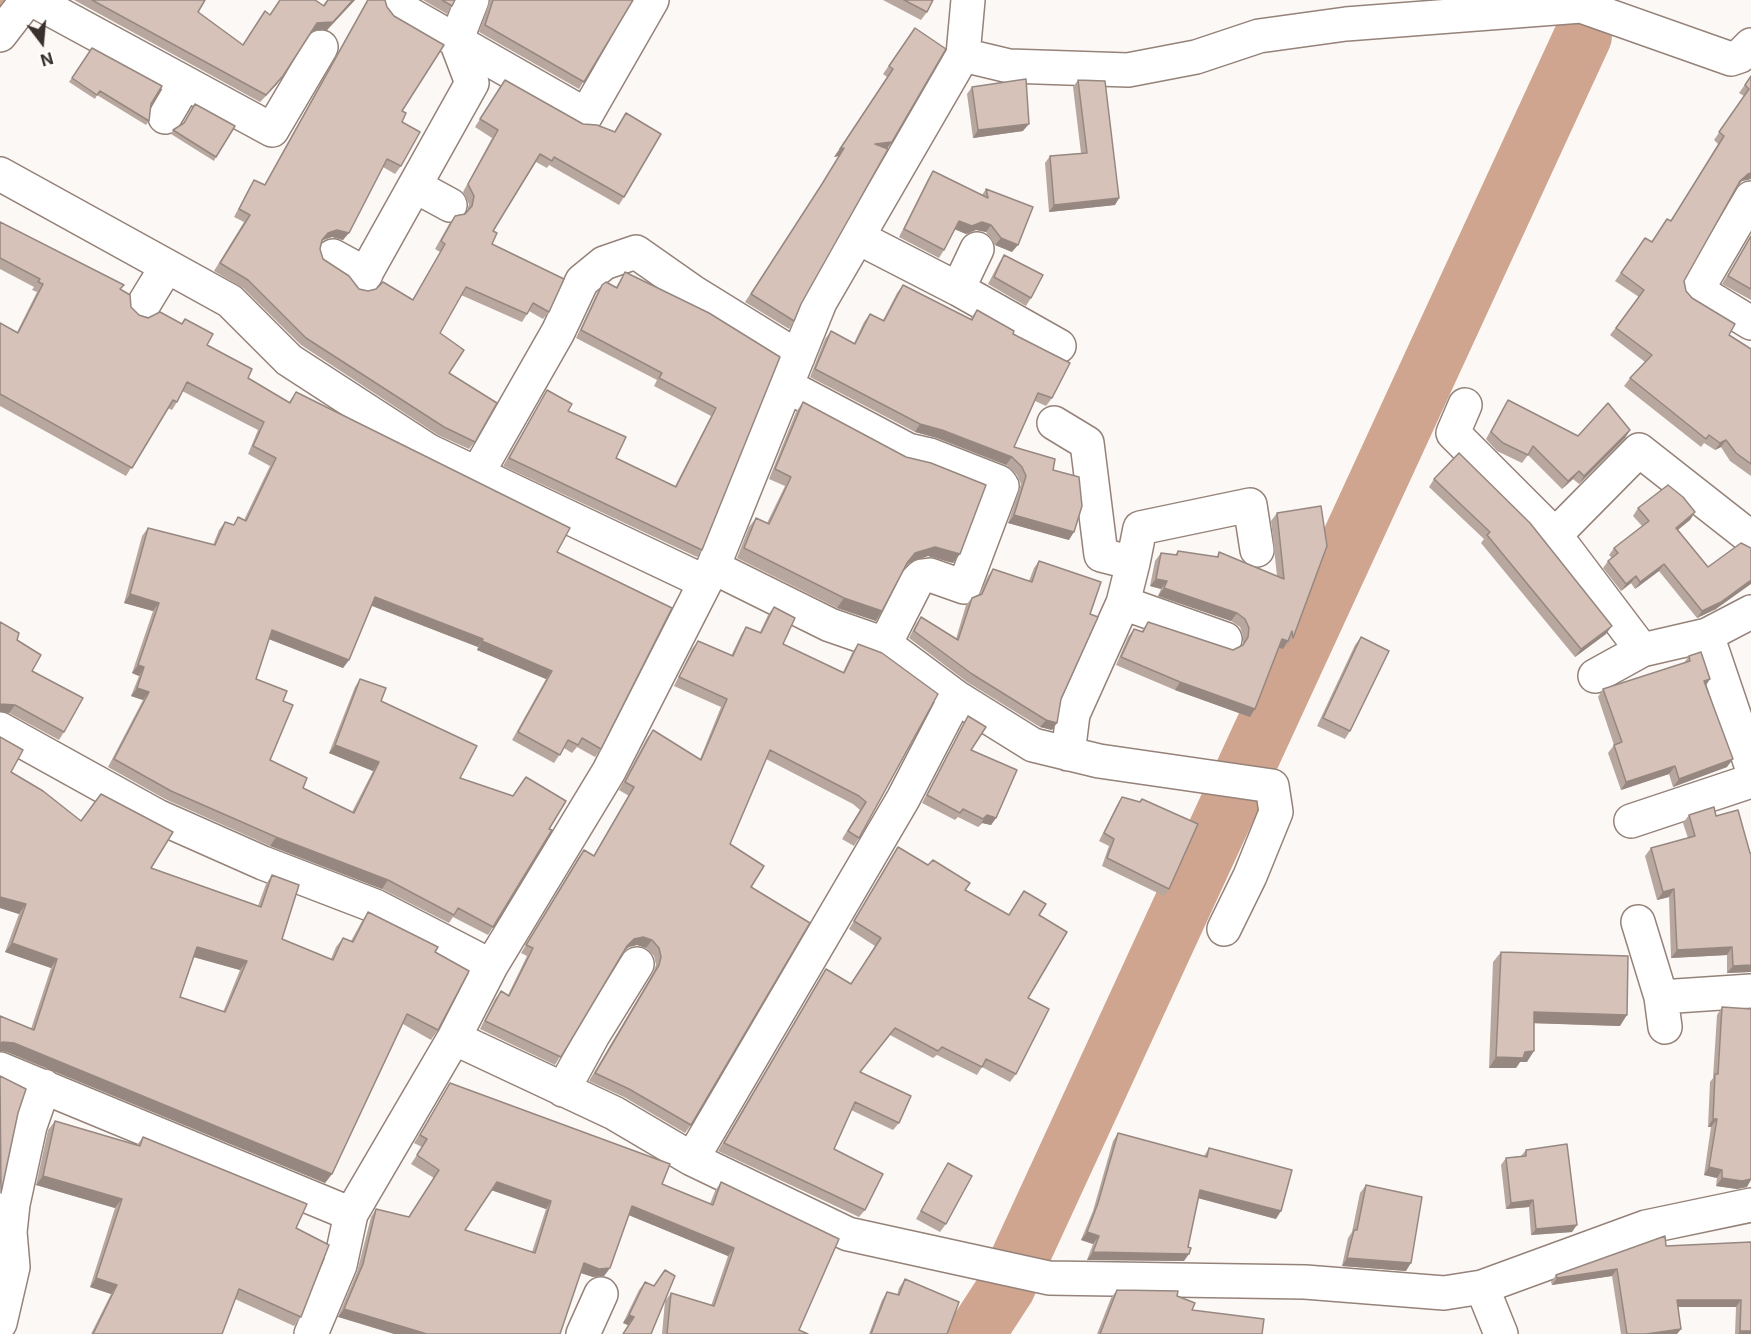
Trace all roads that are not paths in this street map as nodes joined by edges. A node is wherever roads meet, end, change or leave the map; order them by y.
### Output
1 (27, 0) edge
2 (33, 0) edge
3 (396, 0) edge
4 (472, 0) edge
5 (651, 0) edge
6 (968, 0) edge
7 (0, 35) edge
8 (456, 41) junction
9 (1751, 45) edge
10 (321, 47) dead end
11 (963, 55) junction
12 (185, 83) junction
13 (165, 117) dead end
14 (0, 174) edge
15 (415, 186) junction
16 (1751, 198) edge
17 (450, 205) dead end
18 (859, 238) junction
19 (977, 249) dead end
20 (333, 256) dead end
21 (167, 266) junction
22 (958, 289) junction
23 (142, 307) dead end
24 (1751, 323) edge
25 (1059, 346) dead end
26 (793, 371) junction
27 (1465, 405) dead end
28 (1054, 423) dead end
29 (477, 474) junction
30 (1555, 535) junction
31 (1751, 538) edge
32 (1257, 550) dead end
33 (1133, 563) junction
34 (709, 574) junction
35 (1123, 603) junction
36 (1751, 612) edge
37 (1707, 635) junction
38 (1225, 639) dead end
39 (885, 644) junction
40 (1642, 651) junction
41 (1595, 676) dead end
42 (956, 697) junction
43 (0, 729) edge
44 (1068, 754) junction
45 (1751, 765) edge
46 (1751, 781) edge
47 (1631, 820) dead end
48 (1638, 922) dead end
49 (1224, 929) dead end
50 (637, 964) dead end
51 (491, 966) junction
52 (1751, 991) edge
53 (454, 1038) junction
54 (0, 1069) edge
55 (44, 1086) junction
56 (563, 1090) junction
57 (692, 1159) junction
58 (1751, 1205) edge
59 (351, 1214) junction
60 (1482, 1287) junction
61 (601, 1294) dead end
62 (0, 1323) edge
63 (593, 1331) edge
64 (311, 1334) edge
65 (1501, 1334) edge

1 - 7 street
2 - 12 street
3 - 8 street
4 - 8 street
5 - 8 street
6 - 11 street
8 - 15 street
9 - 11 street
10 - 12 street
11 - 18 street
12 - 13 street
14 - 21 street
15 - 17 street
15 - 20 street
16 - 24 street
18 - 22 street
18 - 26 street
19 - 22 street
21 - 23 street
21 - 29 street
22 - 25 street
26 - 29 street
26 - 34 street
26 - 39 street
27 - 30 street
28 - 33 street
29 - 34 street
30 - 31 street
30 - 40 street
32 - 33 street
33 - 35 street
34 - 39 street
34 - 51 street
35 - 38 street
35 - 44 street
36 - 37 street
37 - 40 street
37 - 45 street
39 - 42 street
40 - 41 street
42 - 44 street
42 - 57 street
43 - 51 street
44 - 49 street
46 - 47 street
48 - 52 street
50 - 56 street
51 - 53 street
53 - 56 street
53 - 59 street
54 - 55 street
55 - 59 street
55 - 62 street
56 - 57 street
57 - 60 street
58 - 60 street
59 - 64 street
60 - 65 street
61 - 63 street

